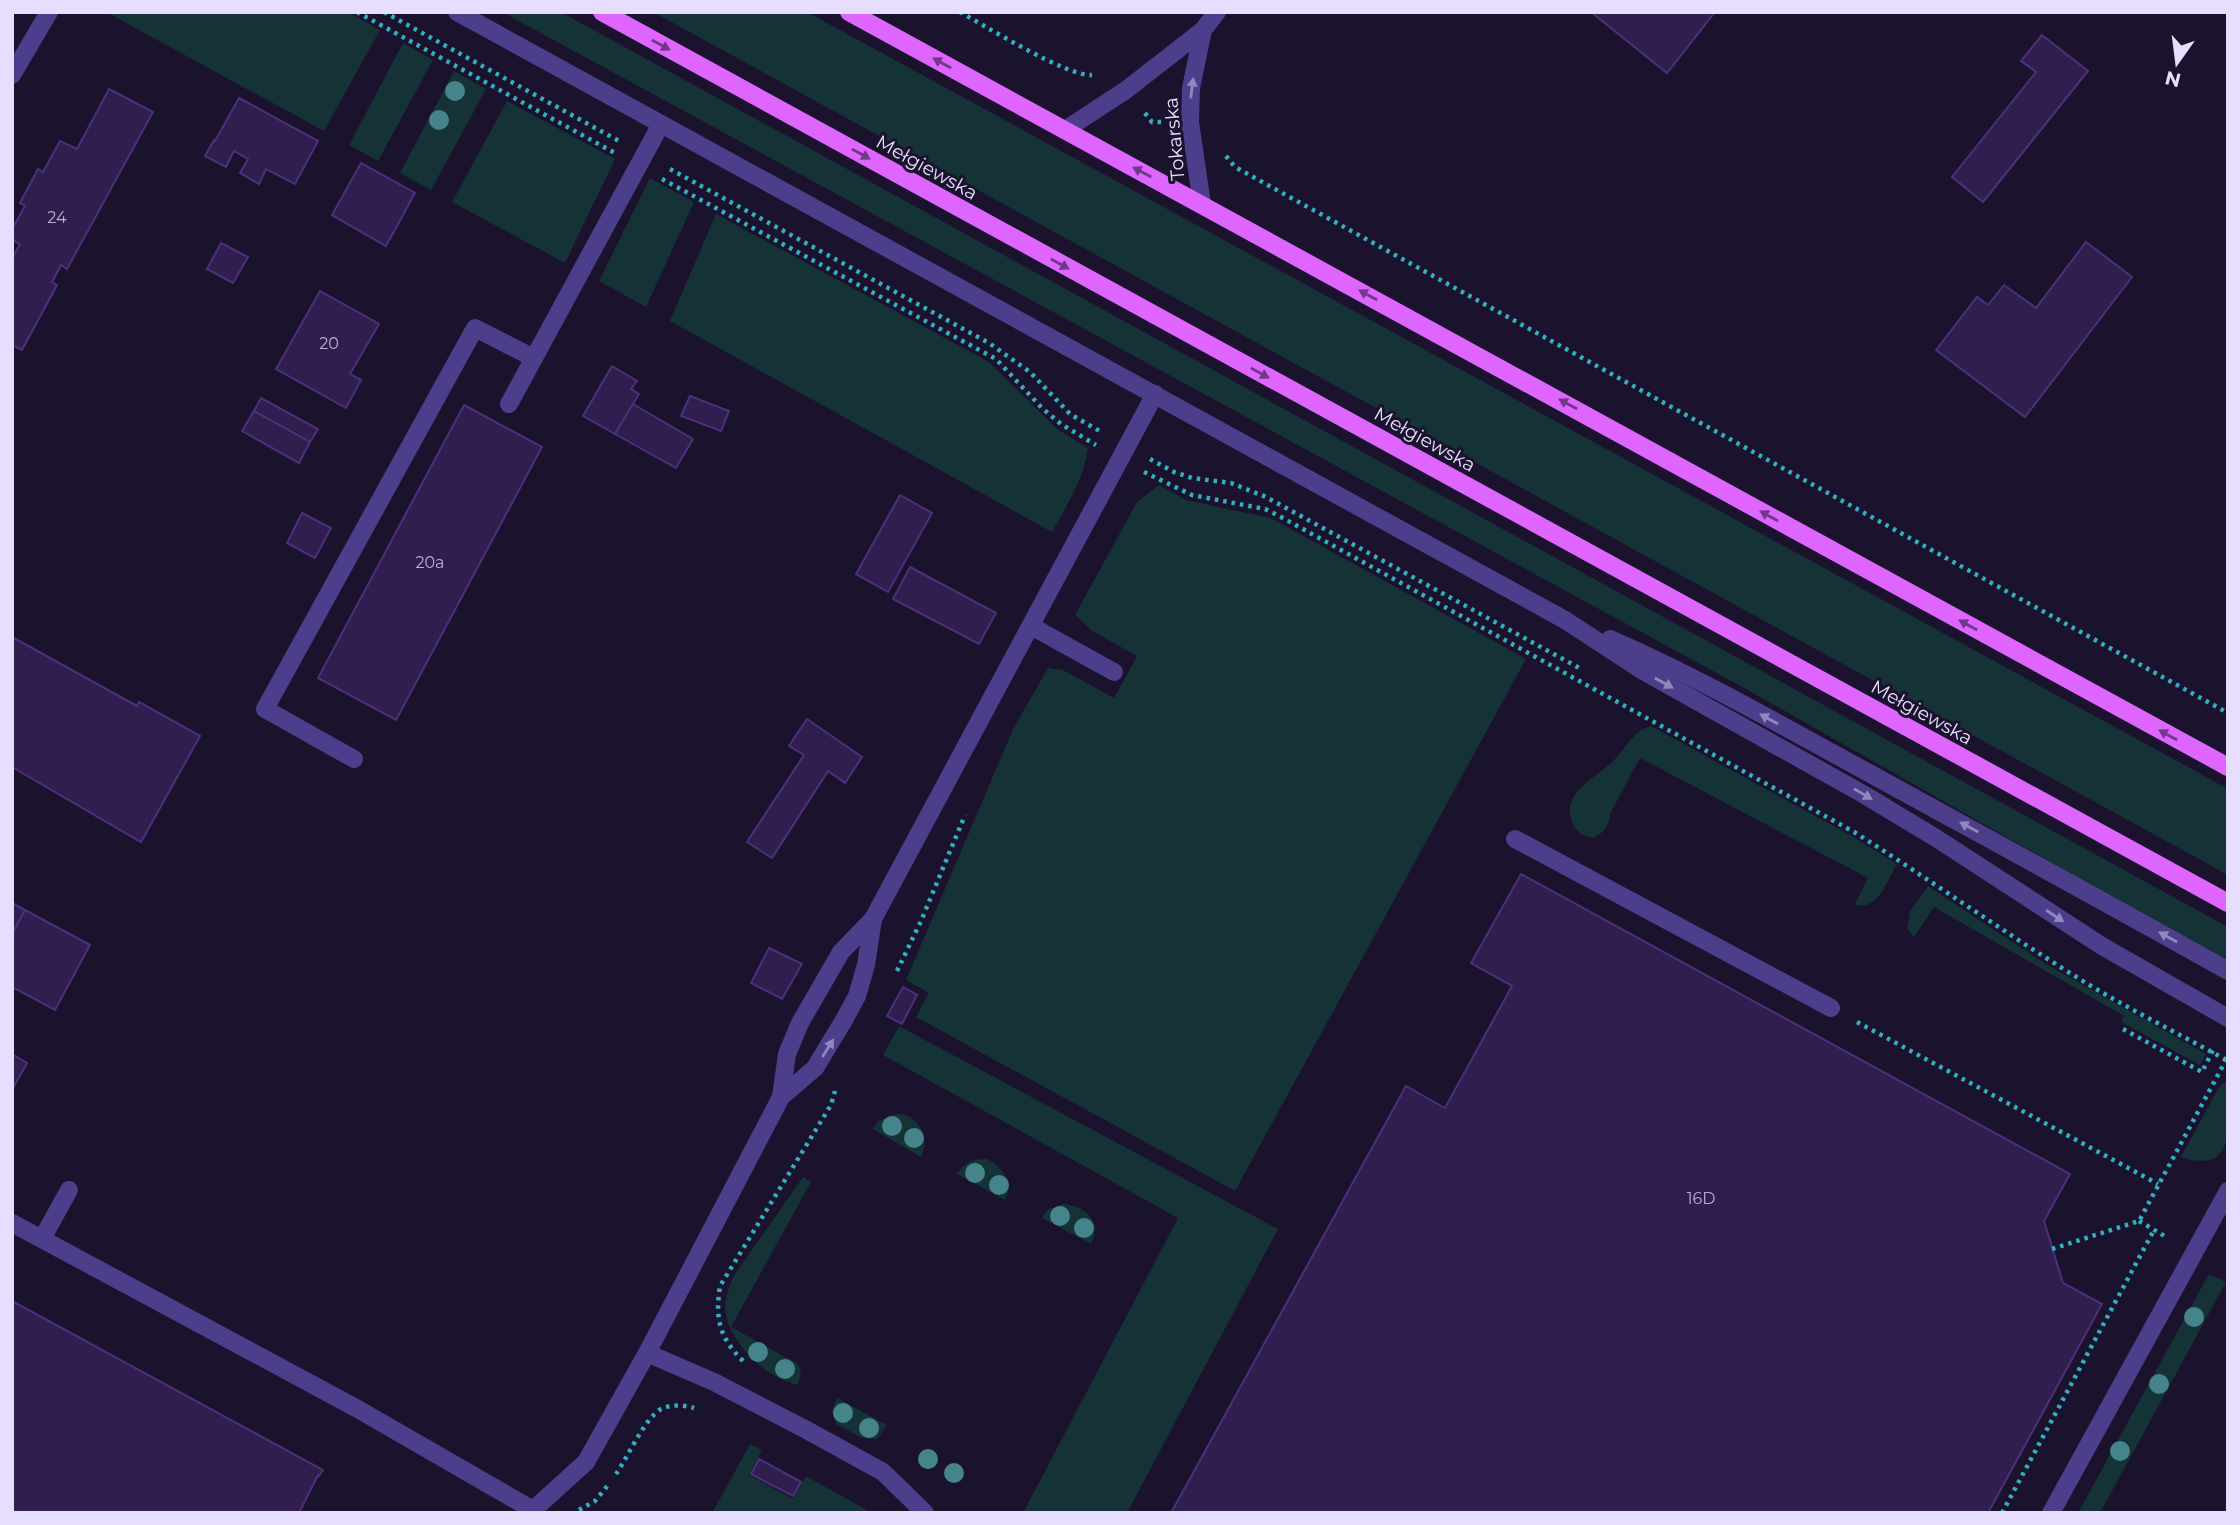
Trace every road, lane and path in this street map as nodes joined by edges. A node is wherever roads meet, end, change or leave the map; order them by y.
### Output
1 (49, 12) edge
2 (357, 12) edge
3 (384, 12) edge
4 (457, 12) edge
5 (601, 12) edge
6 (849, 12) edge
7 (960, 12) edge
8 (1217, 12) edge
9 (1203, 30) junction
10 (12, 75) edge
11 (1126, 90) junction
12 (1190, 122) junction
13 (661, 124) junction
14 (1065, 130) junction
15 (1220, 149) dead end
16 (640, 160) junction
17 (1202, 204) junction
18 (534, 358) junction
19 (1156, 394) junction
20 (509, 404) dead end
21 (1124, 452) junction
22 (1154, 478) junction
23 (1142, 481) dead end
24 (1565, 620) junction
25 (1031, 626) junction
26 (1583, 671) dead end
27 (1114, 672) dead end
28 (2228, 713) edge
29 (354, 759) dead end
30 (2228, 767) edge
31 (965, 814) dead end
32 (1515, 839) dead end
33 (2228, 903) edge
34 (873, 919) junction
35 (2228, 971) edge
36 (892, 981) dead end
37 (1831, 1008) joint
38 (2228, 1018) edge
39 (2123, 1029) dead end
40 (2218, 1041) dead end
41 (2212, 1052) junction
42 (2227, 1060) edge
43 (836, 1085) dead end
44 (781, 1097) junction
45 (2158, 1184) junction
46 (69, 1190) dead end
47 (2228, 1191) edge
48 (2138, 1221) junction
49 (12, 1223) edge
50 (2154, 1230) junction
51 (2168, 1238) dead end
52 (42, 1239) junction
53 (2052, 1250) dead end
54 (648, 1353) junction
55 (744, 1363) dead end
56 (703, 1411) dead end
57 (531, 1511) edge
58 (576, 1513) edge
59 (925, 1513) edge
60 (2002, 1513) edge
61 (2051, 1513) edge

1 - 10 street
2 - 16 path
3 - 16 path
4 - 13 street
5 -> 33 main road, Mełgiewska
14 -> 6 main road
7 - 11 path
8 - 9 street, Tokarska
9 - 11 street, Tokarska
12 -> 9 street, Tokarska
11 - 12 path
11 - 14 street, Tokarska
12 - 17 street, Tokarska
13 - 16 street
13 - 19 street
17 -> 14 main road
15 - 28 path
16 - 18 street
16 - 21 path
16 - 21 path
30 -> 17 main road
18 - 20 street
18 - 29 street
19 - 21 street
19 - 24 street
21 - 22 path
21 - 25 street
21 - 26 path
22 - 23 path
22 - 41 path
35 -> 24 street
24 -> 38 street
25 - 27 street
25 - 34 street
31 - 36 path
32 - 37 street
34 - 44 street
44 -> 34 street
37 - 45 path
39 - 41 path
40 - 41 path
41 - 42 path
42 - 45 path
43 - 55 path
44 - 54 street
45 - 48 path
46 - 52 street
47 - 61 street
48 - 50 path
48 - 53 path
49 - 52 street
50 - 51 path
50 - 60 path
52 - 57 street
54 - 57 street
54 - 59 street
56 - 58 path

